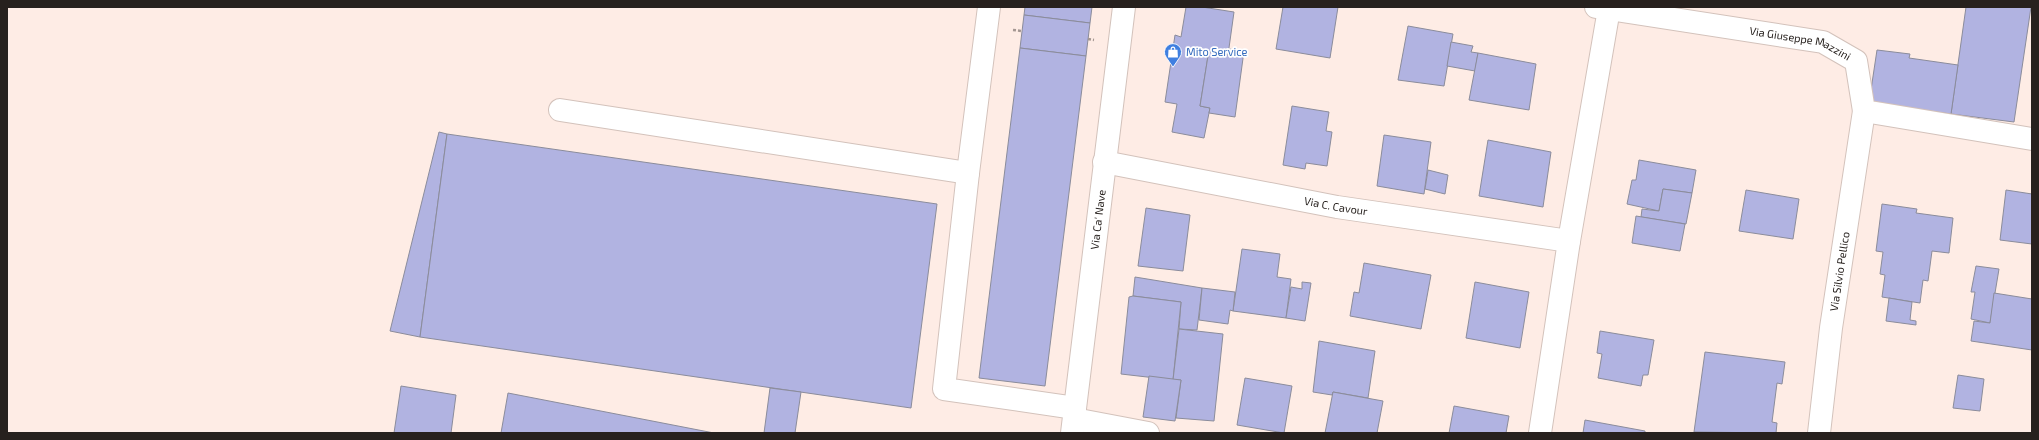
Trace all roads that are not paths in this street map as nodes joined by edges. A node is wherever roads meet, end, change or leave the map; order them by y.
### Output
1 (989, 7) edge
2 (1124, 7) edge
3 (1603, 8) edge
4 (560, 110) dead end
5 (1864, 111) junction
6 (2032, 139) edge
7 (1104, 162) junction
8 (968, 173) junction
9 (1569, 241) junction
10 (1074, 420) edge
11 (1148, 433) edge
12 (1540, 433) edge
13 (1819, 433) edge

1 - 8 street
2 - 7 street, Via Ca' Nave
3 - 5 street, Via Giuseppe Mazzini
3 - 9 street
4 - 8 street
5 - 6 street
5 - 13 street, Via Silvio Pellico
7 - 9 street, Via C. Cavour
7 - 10 street, Via Ca' Nave
8 - 10 street
9 - 12 street
10 - 11 street

